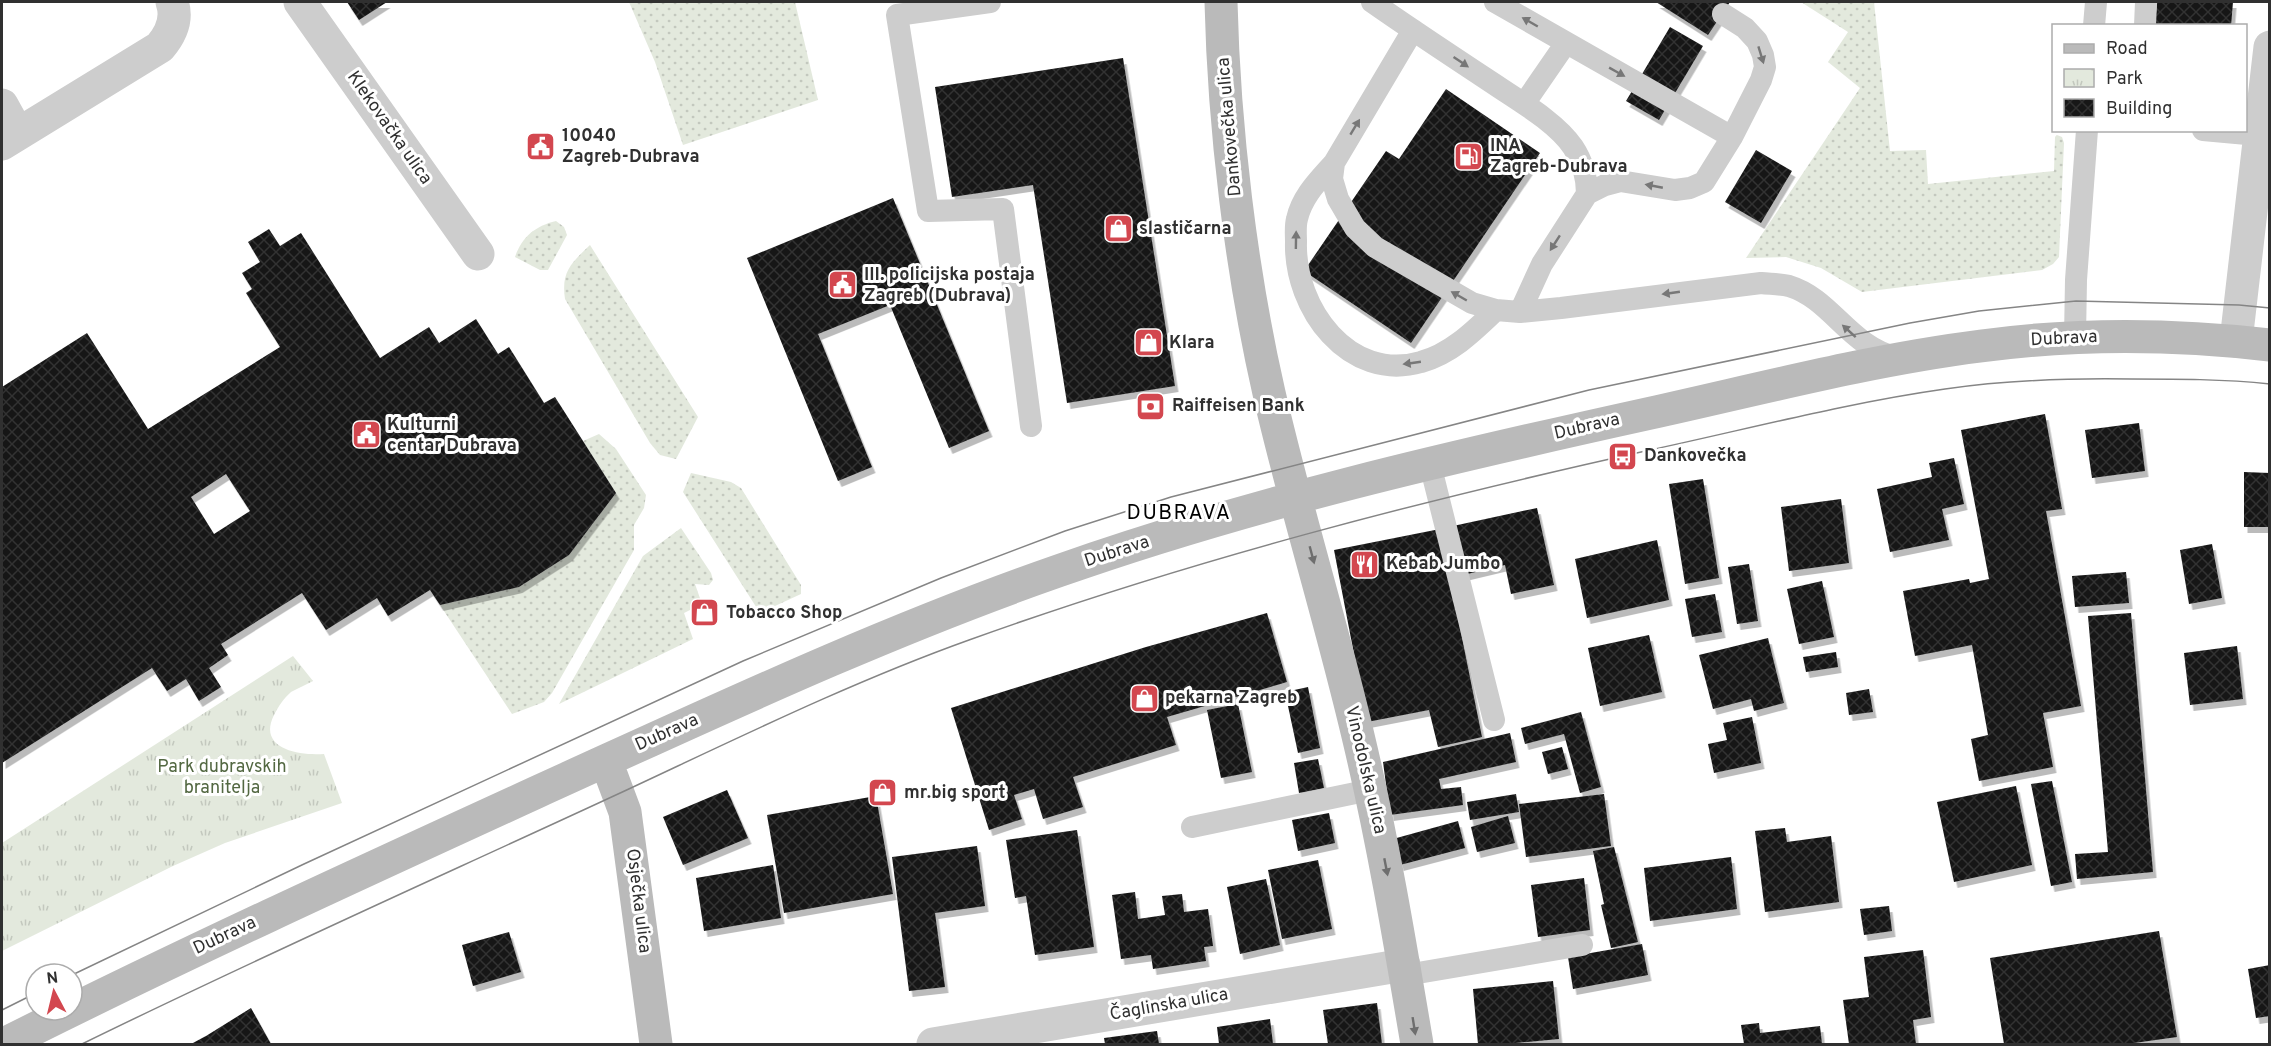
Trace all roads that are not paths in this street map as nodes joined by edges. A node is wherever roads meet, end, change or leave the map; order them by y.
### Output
1 (172, 2) edge
2 (300, 2) edge
3 (980, 2) edge
4 (1221, 2) edge
5 (1372, 2) edge
6 (1495, 2) edge
7 (2096, 2) edge
8 (2146, 2) edge
9 (1723, 14) dead end
10 (2094, 24) edge
11 (2145, 24) edge
12 (1413, 30) junction
13 (1566, 43) junction
14 (2270, 47) edge
15 (1524, 104) junction
16 (2, 105) edge
17 (2086, 132) edge
18 (2225, 132) edge
19 (2258, 135) junction
20 (1732, 136) junction
21 (10, 139) edge
22 (1334, 163) junction
23 (1587, 194) junction
24 (2260, 207) edge
25 (478, 254) dead end
26 (1496, 310) junction
27 (1520, 312) junction
28 (2075, 337) junction
29 (2236, 341) junction
30 (2270, 345) edge
31 (1900, 359) junction
32 (1031, 426) dead end
33 (1430, 464) junction
34 (1297, 498) junction
35 (1494, 720) dead end
36 (606, 761) junction
37 (1370, 790) junction
38 (1192, 827) dead end
39 (1582, 945) dead end
40 (1405, 970) junction
41 (4, 1044) edge
42 (656, 1044) edge
43 (933, 1044) edge
44 (1417, 1044) edge

1 - 21 street
2 - 25 street, Klekovačka ulica
3 - 32 lane
4 - 34 main road, Dankovečka ulica
5 - 12 lane
13 -> 6 lane
7 - 10 lane
8 - 11 lane
9 -> 20 lane
12 -> 15 lane
22 -> 12 lane
13 - 15 lane
13 -> 20 lane
14 - 19 street
15 - 23 lane
16 - 21 street
17 - 28 lane
18 - 19 lane
19 - 24 street
20 -> 23 lane
26 -> 22 lane
26 -> 22 lane
23 -> 27 lane
24 - 29 street
26 - 27 lane
31 -> 27 lane
28 - 29 main road, Dubrava
28 - 31 main road, Dubrava
29 - 30 main road, Dubrava
31 - 33 main road, Dubrava
33 - 34 main road, Dubrava
33 - 35 lane
34 - 36 main road, Dubrava
34 -> 37 main road, Vinodolska ulica
36 - 41 main road, Dubrava
36 - 42 main road, Osječka ulica
37 - 38 lane
37 -> 40 main road, Vinodolska ulica
39 - 40 lane
40 - 43 street, Čaglinska ulica
40 -> 44 main road, Vinodolska ulica

